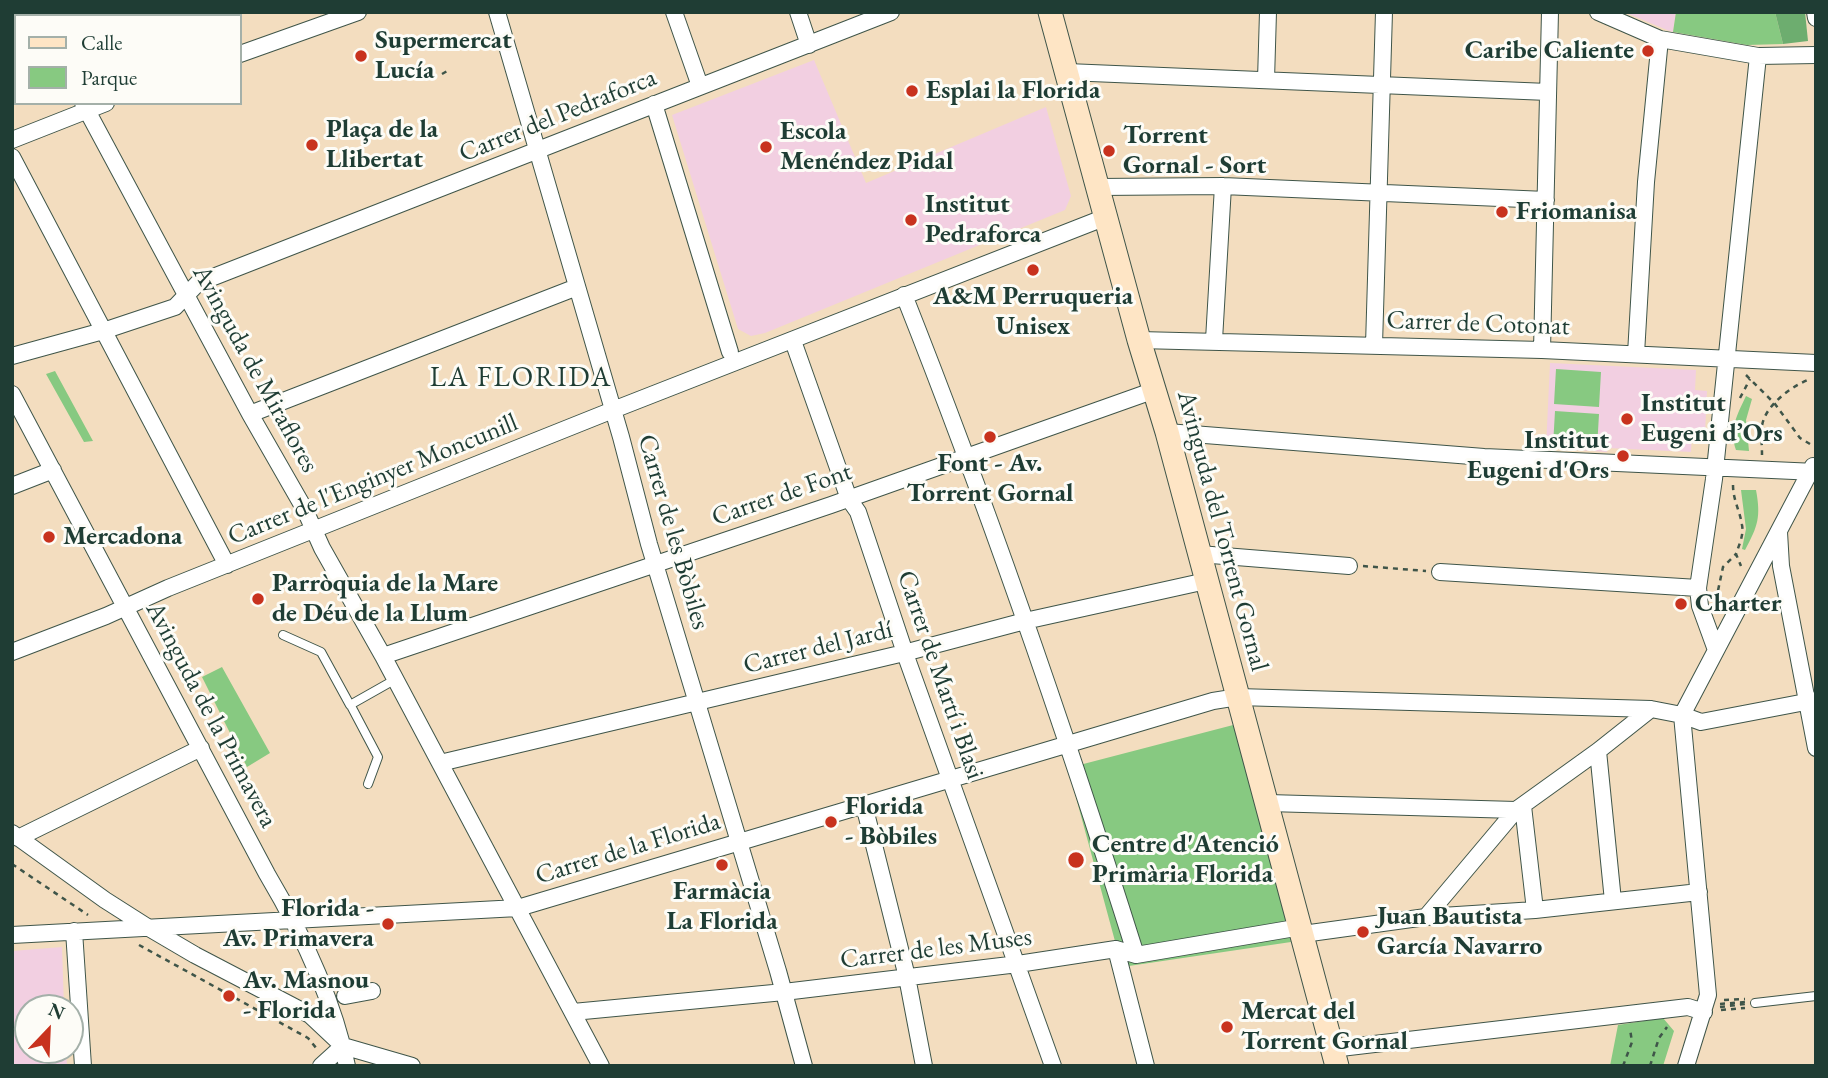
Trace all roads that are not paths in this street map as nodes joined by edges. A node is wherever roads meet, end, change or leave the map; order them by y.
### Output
1 (358, 12) edge
2 (497, 12) edge
3 (674, 12) edge
4 (798, 12) edge
5 (891, 12) edge
6 (1050, 12) edge
7 (1268, 12) edge
8 (1384, 12) edge
9 (1550, 12) edge
10 (1598, 12) edge
11 (1815, 12) edge
12 (1816, 18) edge
13 (322, 19) edge
14 (1660, 39) junction
15 (809, 45) junction
16 (242, 53) edge
17 (1816, 55) edge
18 (1758, 56) junction
19 (1067, 72) junction
20 (1266, 80) junction
21 (1382, 84) junction
22 (700, 86) junction
23 (1548, 92) junction
24 (654, 104) junction
25 (85, 107) edge
26 (12, 140) edge
27 (537, 150) junction
28 (12, 157) edge
29 (1223, 186) junction
30 (1098, 187) junction
31 (1378, 194) junction
32 (1546, 200) junction
33 (1106, 217) junction
34 (577, 286) junction
35 (186, 295) junction
36 (904, 295) junction
37 (103, 331) junction
38 (1139, 340) junction
39 (1214, 340) junction
40 (793, 341) junction
41 (1374, 345) junction
42 (1542, 350) junction
43 (730, 352) dead end
44 (1636, 354) junction
45 (12, 356) edge
46 (1725, 360) junction
47 (1816, 363) edge
48 (1155, 390) junction
49 (12, 394) edge
50 (613, 410) junction
51 (250, 414) junction
52 (1167, 432) junction
53 (966, 457) junction
54 (1715, 468) junction
55 (1814, 469) edge
56 (53, 470) junction
57 (12, 486) edge
58 (849, 499) junction
59 (1779, 530) junction
60 (314, 531) junction
61 (1199, 554) junction
62 (656, 564) junction
63 (227, 565) junction
64 (1349, 566) road end
65 (1440, 572) road end
66 (1206, 581) junction
67 (1698, 588) junction
68 (126, 607) junction
69 (1025, 621) junction
70 (283, 635) dead end
71 (1716, 650) junction
72 (12, 652) edge
73 (904, 653) junction
74 (383, 656) junction
75 (396, 679) junction
76 (1238, 697) junction
77 (1812, 701) edge
78 (698, 703) junction
79 (350, 704) junction
80 (1651, 709) junction
81 (1682, 715) junction
82 (1065, 743) junction
83 (201, 748) junction
84 (1816, 748) edge
85 (1598, 751) junction
86 (440, 763) junction
87 (950, 779) junction
88 (368, 784) dead end
89 (1268, 803) junction
90 (864, 805) junction
91 (1519, 808) junction
92 (15, 835) edge
93 (738, 841) junction
94 (1699, 892) junction
95 (1613, 901) junction
96 (517, 908) junction
97 (1535, 910) junction
98 (1426, 917) junction
99 (294, 920) junction
100 (149, 928) junction
101 (74, 931) junction
102 (1302, 931) junction
103 (12, 935) edge
104 (1116, 949) junction
105 (1136, 956) junction
106 (1017, 964) junction
107 (907, 977) junction
108 (372, 991) dead end
109 (784, 992) junction
110 (345, 996) dead end
111 (1816, 996) edge
112 (1754, 1003) road end
113 (573, 1012) junction
114 (1710, 1012) junction
115 (343, 1046) junction
116 (1335, 1057) edge
117 (320, 1059) edge
118 (83, 1066) edge
119 (348, 1066) edge
120 (412, 1066) edge
121 (601, 1066) edge
122 (804, 1066) edge
123 (924, 1066) edge
124 (1053, 1066) edge
125 (1146, 1066) edge
126 (1686, 1066) edge

1 - 13 street
2 - 27 street, Carrer de les Bòbiles
3 - 22 street
4 - 15 street
5 - 15 street, Carrer del Pedraforca
6 - 19 street, Avinguda del Torrent Gornal
7 - 20 street
8 - 21 street
9 - 23 street
10 - 14 street
11 - 12 street
13 - 16 street
14 - 18 street
14 - 44 street
15 - 22 street, Carrer del Pedraforca
17 - 18 street
18 - 46 street
19 - 20 street
19 - 30 street, Avinguda del Torrent Gornal
20 - 21 street
21 - 23 street
21 - 31 street
22 - 24 street, Carrer del Pedraforca
23 - 32 street
24 - 27 street, Carrer del Pedraforca
24 - 43 street
25 - 26 street
25 - 35 street, Avinguda de Miraflores
27 - 34 street, Carrer de les Bòbiles
27 - 35 street, Carrer del Pedraforca
28 - 37 street
29 - 30 street
29 - 31 street
29 - 39 street
30 - 33 street, Avinguda del Torrent Gornal
31 - 32 street
31 - 41 street
32 - 42 street
33 - 36 street, Carrer de l'Enginyer Moncunill
33 - 38 street, Avinguda del Torrent Gornal
34 - 50 street, Carrer de les Bòbiles
34 - 51 street
35 - 37 street, Carrer del Pedraforca
35 - 51 street, Avinguda de Miraflores
36 - 40 street, Carrer de l'Enginyer Moncunill
36 - 53 street
37 - 45 street, Carrer del Pedraforca
37 - 63 street
38 - 39 street, Carrer de Cotonat
38 - 48 street, Avinguda del Torrent Gornal
39 - 41 street, Carrer de Cotonat
40 - 50 street, Carrer de l'Enginyer Moncunill
40 - 58 street, Carrer de Martí i Blasi
41 - 42 street, Carrer de Cotonat
42 - 44 street, Carrer de Cotonat
44 - 46 street, Carrer de Cotonat
46 - 47 street, Carrer de Cotonat
46 - 54 street
48 - 52 street, Avinguda del Torrent Gornal
48 - 53 street, Carrer de Font
49 - 56 street, Avinguda de la Primavera
50 - 60 street, Carrer de l'Enginyer Moncunill
50 - 62 street, Carrer de les Bòbiles
51 - 60 street, Avinguda de Miraflores
52 - 54 street
52 - 61 street, Avinguda del Torrent Gornal
53 - 58 street, Carrer de Font
53 - 69 street
54 - 55 street
54 - 67 street
55 - 59 street
56 - 57 street
56 - 68 street, Avinguda de la Primavera
58 - 62 street, Carrer de Font
58 - 73 street, Carrer de Martí i Blasi
59 - 71 street
59 - 77 street
60 - 63 street, Carrer de l'Enginyer Moncunill
60 - 74 street, Avinguda de Miraflores
61 - 64 street
61 - 66 street, Avinguda del Torrent Gornal
62 - 74 street, Carrer de Font
62 - 78 street, Carrer de les Bòbiles
63 - 68 street, Carrer de l'Enginyer Moncunill
65 - 67 street
66 - 69 street, Carrer del Jardí
66 - 76 street, Avinguda del Torrent Gornal
67 - 71 street
68 - 72 street, Carrer de l'Enginyer Moncunill
68 - 83 street, Avinguda de la Primavera
69 - 73 street, Carrer del Jardí
69 - 82 street
70 - 79 lane
71 - 81 street
73 - 78 street, Carrer del Jardí
73 - 87 street, Carrer de Martí i Blasi
74 - 75 street, Avinguda de Miraflores
75 - 79 lane
75 - 86 street, Avinguda de Miraflores
76 - 80 street, Carrer de la Florida
76 - 82 street, Carrer de la Florida
76 - 89 street, Avinguda del Torrent Gornal
77 - 81 street, Carrer de la Florida
77 - 84 street
78 - 86 street, Carrer del Jardí
78 - 93 street, Carrer de les Bòbiles
79 - 88 lane
80 - 81 street, Carrer de la Florida
80 - 85 street
81 - 94 street
82 - 87 street, Carrer de la Florida
82 - 105 street
83 - 92 street
83 - 99 street, Avinguda de la Primavera
85 - 91 street
85 - 95 street
86 - 96 street, Avinguda de Miraflores
87 - 90 street, Carrer de la Florida
87 - 106 street, Carrer de Martí i Blasi
89 - 91 street
89 - 102 street, Avinguda del Torrent Gornal
90 - 93 street, Carrer de la Florida
90 - 107 street
91 - 97 street
91 - 98 street
92 - 100 street
93 - 96 street, Carrer de la Florida
93 - 109 street, Carrer de les Bòbiles
94 - 95 street, Carrer de les Muses
94 - 114 street
95 - 97 street, Carrer de les Muses
96 - 99 street, Carrer de la Florida
96 - 113 street, Avinguda de Miraflores
97 - 98 street, Carrer de les Muses
98 - 102 street, Carrer de les Muses
99 - 100 street, Carrer de la Florida
99 - 115 street, Avinguda de la Primavera
100 - 101 street, Carrer de la Florida
100 - 115 street
101 - 103 street, Carrer de la Florida
101 - 118 street
102 - 105 street, Carrer de les Muses
102 - 116 street, Avinguda del Torrent Gornal
104 - 105 street, Carrer de les Muses
104 - 106 street, Carrer de les Muses
104 - 125 street
106 - 107 street, Carrer de les Muses
106 - 124 street, Carrer de Martí i Blasi
107 - 109 street, Carrer de les Muses
107 - 123 street
108 - 110 street
109 - 113 street, Carrer de les Muses
109 - 122 street, Carrer de les Bòbiles
111 - 112 lane
113 - 121 street, Avinguda de Miraflores
114 - 116 street
114 - 126 street
115 - 117 street
115 - 119 street, Avinguda de la Primavera
115 - 120 street

